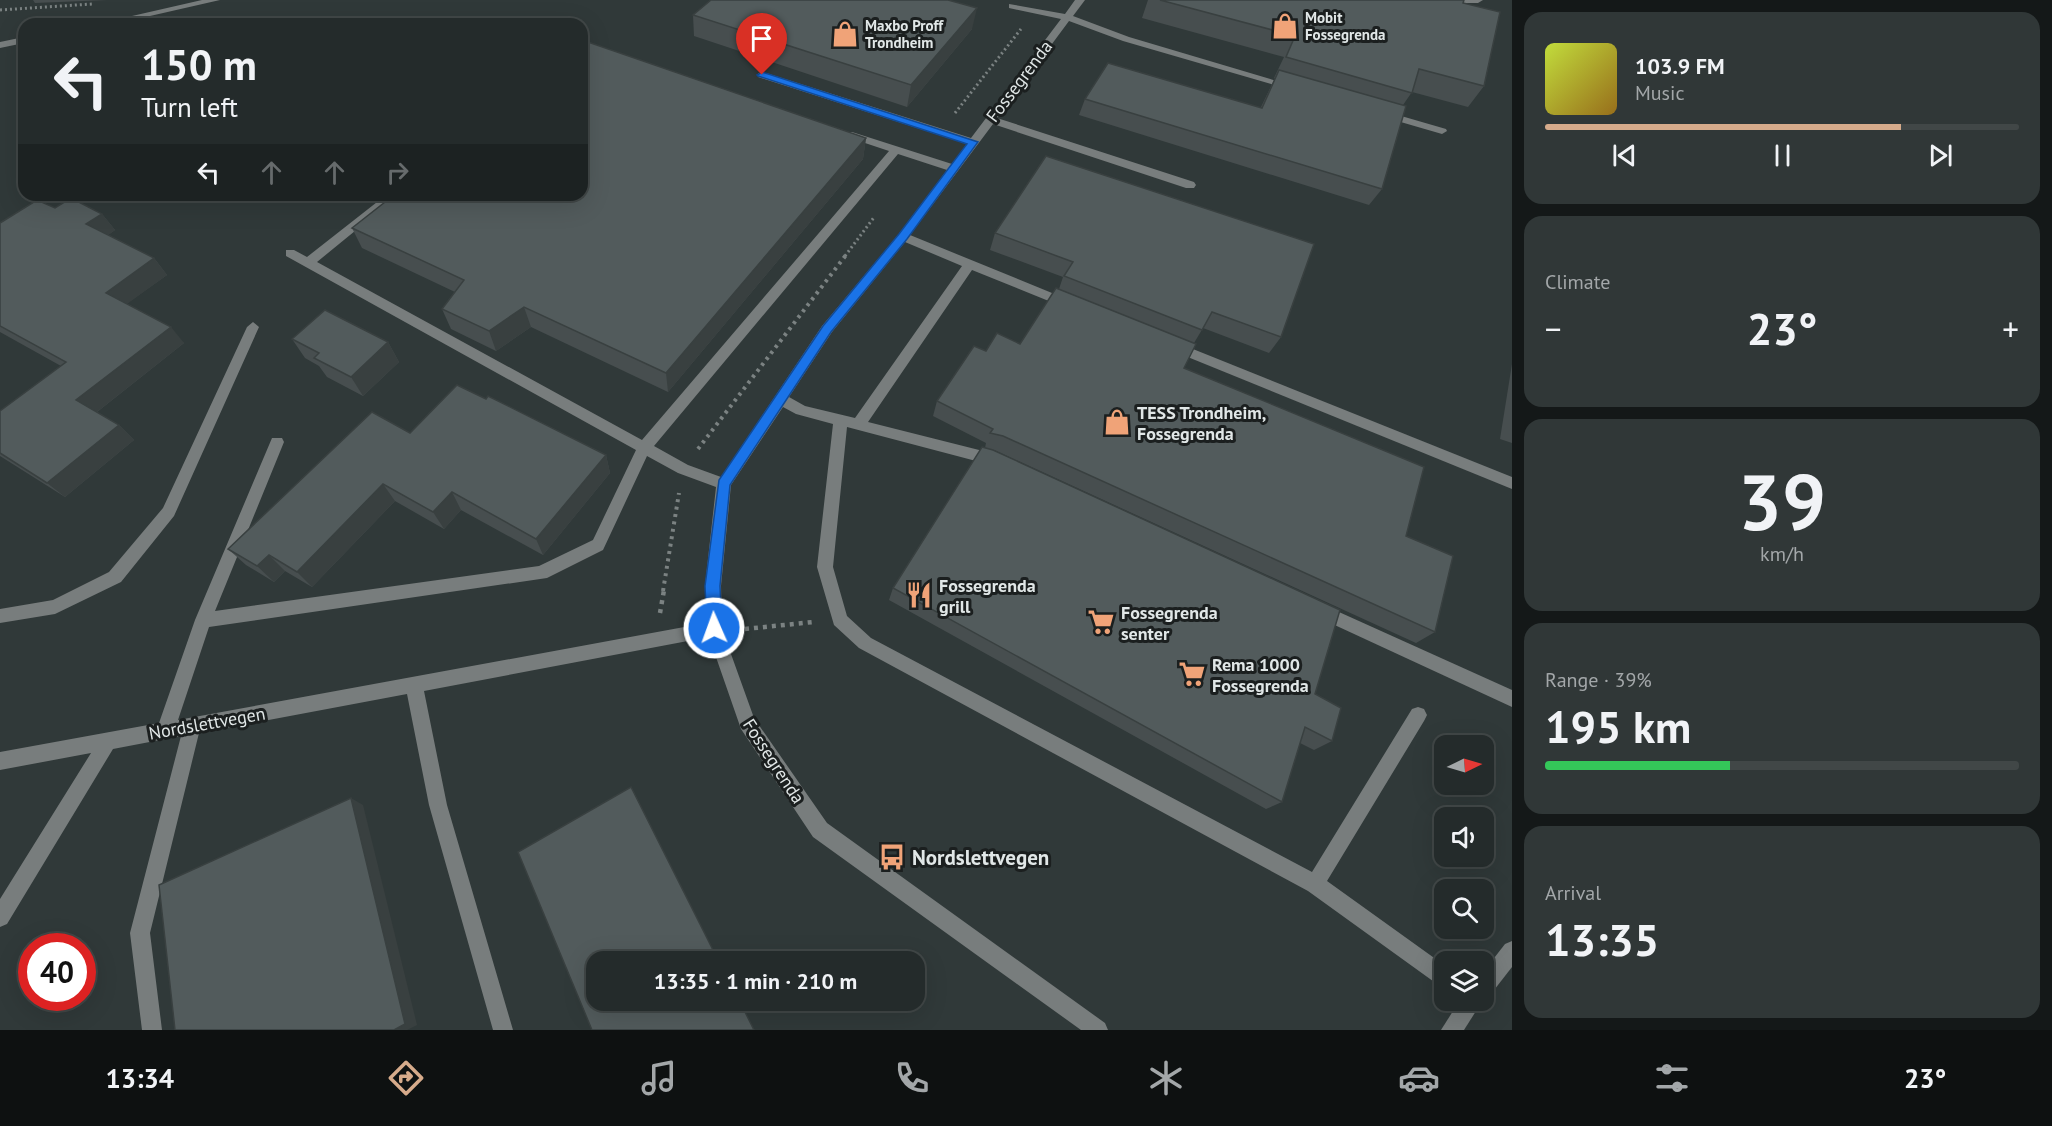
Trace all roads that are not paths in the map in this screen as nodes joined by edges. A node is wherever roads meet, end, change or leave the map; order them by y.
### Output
1 (215, 0) edge
2 (1080, 0) edge
3 (1445, 0) edge
4 (1478, 0) edge
5 (196, 2) edge
6 (1012, 6) dead end
7 (1068, 17) junction
8 (128, 18) edge
9 (18, 41) edge
10 (0, 45) edge
11 (762, 75) dead end
12 (1306, 92) edge
13 (1374, 111) edge
14 (990, 119) junction
15 (840, 131) edge
16 (1442, 131) dead end
17 (973, 142) junction
18 (895, 150) junction
19 (953, 168) junction
20 (1190, 185) dead end
21 (386, 201) edge
22 (903, 237) junction
23 (290, 253) dead end
24 (308, 263) junction
25 (970, 264) junction
26 (1081, 309) edge
27 (253, 327) dead end
28 (1158, 340) edge
29 (780, 399) junction
30 (841, 419) junction
31 (859, 424) junction
32 (277, 442) dead end
33 (644, 448) junction
34 (1012, 468) edge
35 (1512, 483) edge
36 (724, 484) junction
37 (1306, 603) edge
38 (0, 616) edge
39 (203, 620) junction
40 (714, 628) junction
41 (414, 685) junction
42 (1512, 699) edge
43 (1418, 715) dead end
44 (192, 726) junction
45 (165, 731) junction
46 (108, 741) junction
47 (0, 761) edge
48 (1315, 884) junction
49 (0, 917) edge
50 (1512, 951) edge
51 (1434, 970) edge
52 (1494, 974) edge
53 (1465, 1011) edge
54 (152, 1030) edge
55 (503, 1030) edge
56 (1098, 1030) edge
57 (1450, 1030) edge

1 - 5 street
2 - 7 street, Fossegrenda
3 - 4 street
5 - 8 street
6 - 7 street
7 - 12 street
7 - 14 street, Fossegrenda
9 - 10 street
11 - 17 street
13 - 16 street
14 - 17 street, Fossegrenda
14 - 20 street
15 - 18 street
17 - 19 street, Fossegrenda
18 - 19 street
18 - 33 street
19 - 22 street, Fossegrenda
21 - 24 street
22 - 25 street
22 - 29 street, Fossegrenda
23 - 24 street
24 - 33 street
25 - 26 street
25 - 31 street
27 - 38 street
28 - 35 street
29 - 30 street
29 - 36 street, Fossegrenda
30 - 31 street
30 - 48 street
31 - 34 street
32 - 39 street
33 - 36 street
33 - 39 street
36 - 40 street, Fossegrenda
37 - 42 street
39 - 45 street
40 - 41 street, Nordslettvegen
40 - 56 street, Fossegrenda
41 - 44 street, Nordslettvegen
41 - 55 street
43 - 48 street
44 - 45 street, Nordslettvegen
44 - 54 street
45 - 46 street, Nordslettvegen
46 - 47 street, Nordslettvegen
46 - 49 street
48 - 51 street
50 - 52 street
53 - 57 street

